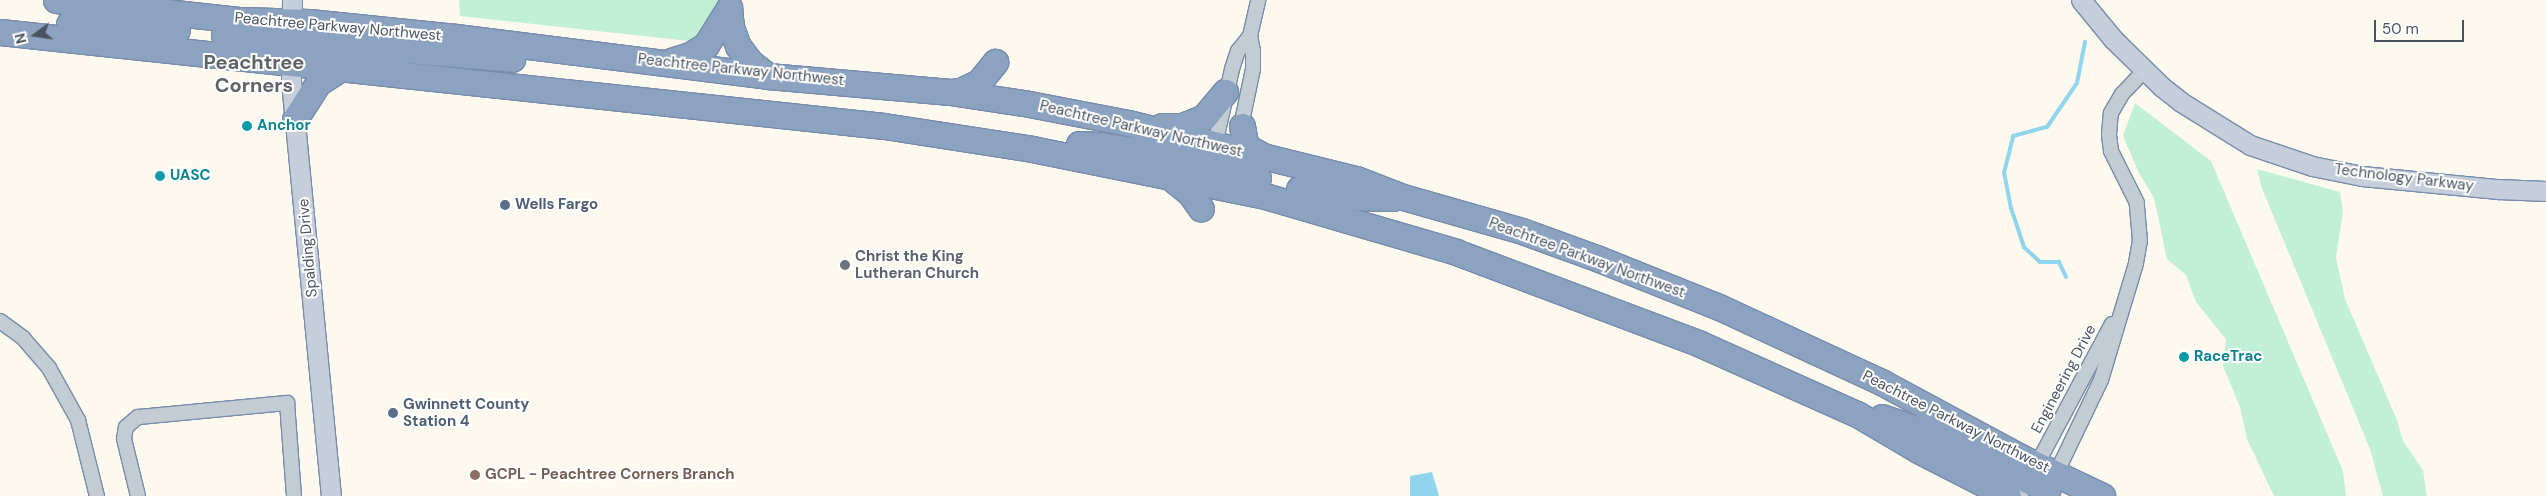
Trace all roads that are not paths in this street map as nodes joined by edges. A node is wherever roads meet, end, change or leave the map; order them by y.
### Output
1 (266, 0) edge
2 (1258, 0) edge
3 (2080, 0) edge
4 (67, 1) edge
5 (729, 4) edge
6 (241, 20) junction
7 (0, 30) edge
8 (292, 34) edge
9 (1250, 36) junction
10 (666, 62) junction
11 (341, 68) junction
12 (2144, 71) junction
13 (768, 76) junction
14 (950, 92) junction
15 (1225, 92) junction
16 (1024, 103) junction
17 (295, 120) junction
18 (1128, 123) junction
19 (1242, 126) junction
20 (1032, 149) junction
21 (1264, 156) junction
22 (1220, 168) junction
23 (1168, 176) junction
24 (2546, 191) edge
25 (1403, 197) junction
26 (1201, 209) dead end
27 (2123, 304) junction
28 (0, 322) edge
29 (2037, 487) edge
30 (97, 496) edge
31 (138, 496) edge
32 (294, 496) edge
33 (331, 496) edge
34 (2102, 496) edge

1 - 6 highway
2 - 9 street
3 - 12 street, Technology Parkway
4 - 6 highway, Peachtree Parkway Northwest
5 - 10 highway
5 - 13 highway
6 - 8 highway, Peachtree Parkway Northwest
7 - 8 highway, Peachtree Parkway Northwest
8 - 10 highway, Peachtree Parkway Northwest
8 - 11 highway, Peachtree Parkway Northwest
8 - 17 street, Spalding Drive
9 - 15 street
9 - 19 street
10 - 13 highway, Peachtree Parkway Northwest
11 - 17 highway
11 - 20 highway, Peachtree Parkway Northwest
12 - 24 street, Technology Parkway
12 - 27 street, Engineering Drive
13 - 14 highway, Peachtree Parkway Northwest
14 - 16 highway, Peachtree Parkway Northwest
14 - 16 highway
15 - 18 highway
15 - 22 street
16 - 18 highway, Peachtree Parkway Northwest
17 - 33 street, Spalding Drive
18 - 22 highway, Peachtree Parkway Northwest
19 - 21 highway
19 - 22 street
20 - 22 highway
20 - 23 highway, Peachtree Parkway Northwest
21 - 22 highway, Peachtree Parkway Northwest
21 - 25 highway, Peachtree Parkway Northwest
22 - 23 highway, Peachtree Parkway Northwest
22 - 25 highway
22 - 29 highway, Peachtree Parkway Northwest
23 - 26 highway
25 - 29 highway, Peachtree Parkway Northwest
27 - 29 street, Engineering Drive
27 - 29 street, Engineering Drive
28 - 30 street
29 - 34 highway, Peachtree Parkway Northwest
31 - 32 street

